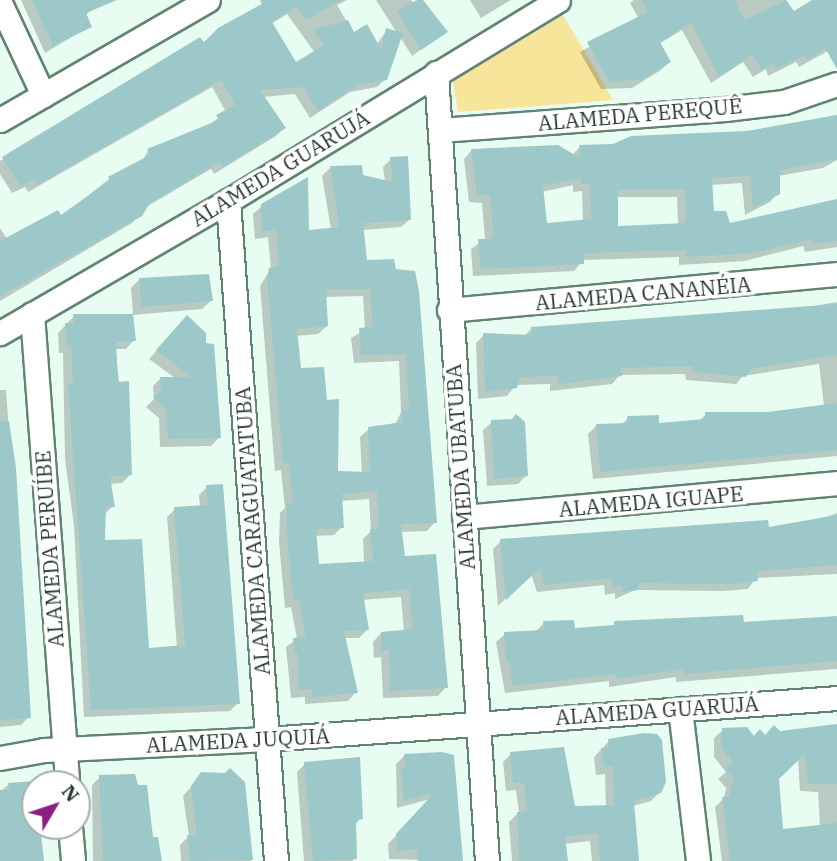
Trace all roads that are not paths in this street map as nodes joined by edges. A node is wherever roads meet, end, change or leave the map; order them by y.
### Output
1 (558, 0) edge
2 (0, 3) edge
3 (198, 3) edge
4 (436, 74) junction
5 (837, 84) edge
6 (43, 95) junction
7 (0, 120) edge
8 (440, 130) junction
9 (228, 201) junction
10 (837, 274) edge
11 (449, 310) junction
12 (32, 314) junction
13 (0, 333) edge
14 (837, 483) edge
15 (464, 517) junction
16 (837, 698) edge
17 (680, 709) junction
18 (477, 722) junction
19 (267, 739) junction
20 (65, 749) junction
21 (0, 758) edge
22 (66, 770) edge
23 (71, 840) edge
24 (73, 861) edge
25 (276, 861) edge
26 (487, 861) edge
27 (698, 861) edge

1 - 4 street, ALAMEDA GUARUJÁ
2 - 6 street
3 - 6 street
4 - 8 street, ALAMEDA UBATUBA
4 - 9 street, ALAMEDA GUARUJÁ
5 - 8 street, ALAMEDA PEREQUÊ
6 - 7 street
8 - 11 street, ALAMEDA UBATUBA
9 - 12 street, ALAMEDA GUARUJÁ
9 - 19 street, ALAMEDA CARAGUATATUBA
10 - 11 street, ALAMEDA CANANÉIA
11 - 15 street, ALAMEDA UBATUBA
12 - 13 street, ALAMEDA GUARUJÁ
12 - 20 street, ALAMEDA PERUÍBE
14 - 15 street, ALAMEDA IGUAPE
15 - 18 street, ALAMEDA UBATUBA
16 - 17 street, ALAMEDA GUARUJÁ
17 - 18 street, ALAMEDA GUARUJÁ
17 - 27 street
18 - 19 street, ALAMEDA JUQUIÁ
18 - 26 street, ALAMEDA UBATUBA
19 - 20 street, ALAMEDA JUQUIÁ
19 - 25 street, ALAMEDA CARAGUATATUBA
20 - 21 street, ALAMEDA JUQUIÁ
20 - 22 street, ALAMEDA PERUÍBE
23 - 24 street

